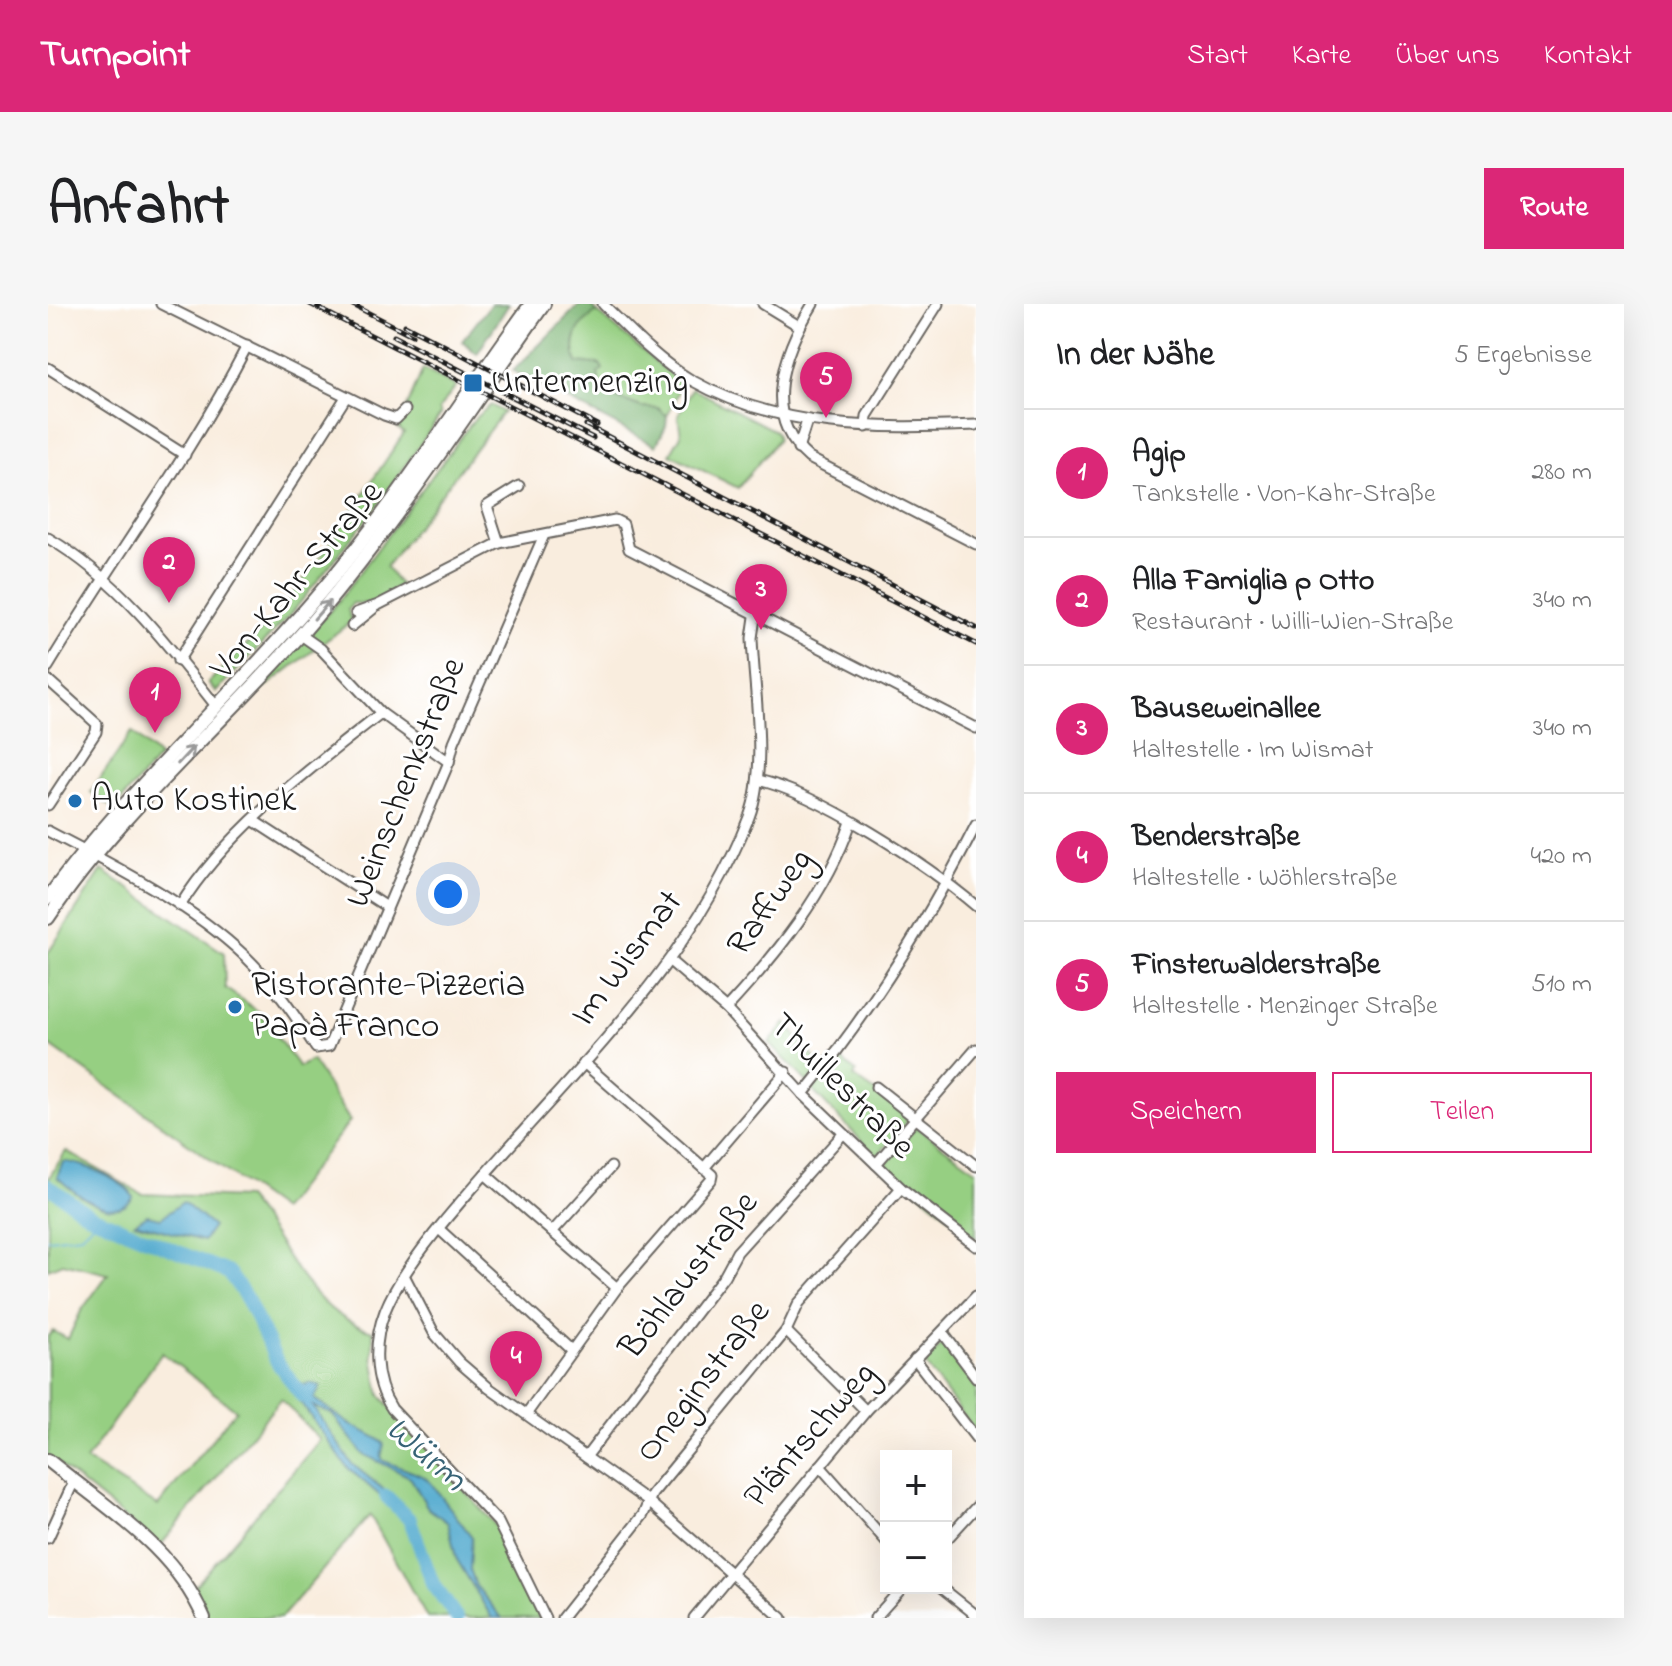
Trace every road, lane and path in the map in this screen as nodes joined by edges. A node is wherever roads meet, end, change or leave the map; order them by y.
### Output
1 (161, 304) edge
2 (531, 304) edge
3 (544, 304) edge
4 (603, 304) edge
5 (763, 304) edge
6 (813, 304) edge
7 (938, 304) edge
8 (799, 326) junction
9 (247, 346) junction
10 (48, 368) edge
11 (346, 397) junction
12 (405, 410) dead end
13 (781, 416) junction
14 (807, 421) junction
15 (976, 425) edge
16 (866, 427) junction
17 (798, 449) junction
18 (185, 455) junction
19 (519, 486) dead end
20 (544, 535) junction
21 (48, 538) edge
22 (499, 543) junction
23 (976, 544) edge
24 (103, 575) junction
25 (378, 605) junction
26 (356, 613) dead end
27 (755, 617) junction
28 (352, 626) dead end
29 (301, 635) junction
30 (178, 661) junction
31 (48, 667) edge
32 (48, 680) edge
33 (216, 706) junction
34 (381, 713) junction
35 (976, 728) edge
36 (449, 762) junction
37 (758, 780) junction
38 (48, 805) edge
39 (254, 821) junction
40 (851, 822) junction
41 (976, 825) edge
42 (48, 831) edge
43 (91, 852) junction
44 (947, 882) junction
45 (48, 898) edge
46 (180, 906) junction
47 (976, 906) edge
48 (387, 907) junction
49 (48, 918) edge
50 (670, 961) junction
51 (726, 1009) junction
52 (976, 1049) edge
53 (584, 1063) junction
54 (786, 1072) junction
55 (876, 1087) dead end
56 (803, 1094) junction
57 (917, 1119) junction
58 (843, 1134) junction
59 (876, 1164) junction
60 (976, 1166) edge
61 (611, 1167) dead end
62 (704, 1168) junction
63 (485, 1174) junction
64 (901, 1188) junction
65 (439, 1229) junction
66 (552, 1232) junction
67 (976, 1246) edge
68 (405, 1277) junction
69 (617, 1288) junction
70 (976, 1296) edge
71 (786, 1331) junction
72 (943, 1333) junction
73 (570, 1349) junction
74 (915, 1359) junction
75 (976, 1377) edge
76 (866, 1411) junction
77 (527, 1413) junction
78 (976, 1438) edge
79 (586, 1457) junction
80 (48, 1460) edge
81 (820, 1466) junction
82 (74, 1481) junction
83 (649, 1502) junction
84 (976, 1507) edge
85 (952, 1533) edge
86 (880, 1534) edge
87 (48, 1538) edge
88 (731, 1573) junction
89 (897, 1594) edge
90 (950, 1594) edge
91 (976, 1615) edge
92 (204, 1618) edge
93 (545, 1618) edge
94 (562, 1618) edge
95 (694, 1618) edge
96 (782, 1618) edge
97 (875, 1618) edge

1 - 9 street
2 - 33 main road, Von-Kahr-Straße
29 -> 3 main road, Von-Kahr-Straße
4 - 13 street
5 - 8 street
6 - 8 street
7 - 16 street
8 - 13 street
9 - 11 street
9 - 18 street
10 - 18 street
11 - 12 street
11 - 30 street
13 - 14 street
13 - 17 street
14 - 16 street
14 - 17 street
15 - 16 street
17 - 23 street
18 - 24 street
19 - 22 street
20 - 22 street
20 - 27 street
20 - 36 street, Weinschenkstraße
21 - 24 street
22 - 25 street
24 - 30 street
24 - 31 street
25 - 26 street
25 - 28 street
27 - 35 street
27 - 37 street, Im Wismat
29 - 34 street
43 -> 29 main road, Von-Kahr-Straße
30 - 33 street
32 - 38 street
33 - 43 main road, Von-Kahr-Straße
34 - 36 street
34 - 39 street
36 - 48 street, Weinschenkstraße
37 - 40 street
37 - 50 street, Im Wismat
39 - 46 street
39 - 48 street
40 - 44 street
40 - 51 street, Raffweg
41 - 44 street
42 - 43 street
43 - 45 main road, Von-Kahr-Straße
43 - 46 street
43 - 49 main road, Von-Kahr-Straße
44 - 47 street
44 - 56 street
46 - 48 street, Weinschenkstraße
50 - 51 street, Thuillestraße
50 - 53 street, Im Wismat
51 - 54 street, Thuillestraße
52 - 57 street
53 - 62 street
53 - 63 street, Im Wismat
54 - 56 street, Thuillestraße
54 - 62 street
55 - 57 street, Thuillestraße
56 - 58 street, Thuillestraße
57 - 59 street
57 - 60 street, Thuillestraße
58 - 59 street, Thuillestraße
58 - 79 street, Böhlaustraße
59 - 64 street, Thuillestraße
61 - 66 street
62 - 69 street
63 - 65 street, Im Wismat
63 - 66 street
64 - 67 street, Thuillestraße
64 - 71 street, Oneginstraße
65 - 68 street, Im Wismat
65 - 73 street
66 - 69 street
68 - 77 street
68 - 93 street, Im Wismat
69 - 73 street
70 - 72 street, Pläntschweg
71 - 76 street
71 - 83 street, Oneginstraße
72 - 74 street, Pläntschweg
72 - 75 street
73 - 77 street
74 - 76 street, Pläntschweg
74 - 78 street
76 - 81 street, Pläntschweg
77 - 79 street
79 - 83 street
80 - 82 main road
81 - 86 street
81 - 88 street, Pläntschweg
82 - 87 street
82 - 92 main road
83 - 88 street
83 - 94 street, Oneginstraße
84 - 85 street
88 - 95 street, Pläntschweg
88 - 96 street
89 - 97 street
90 - 91 street

